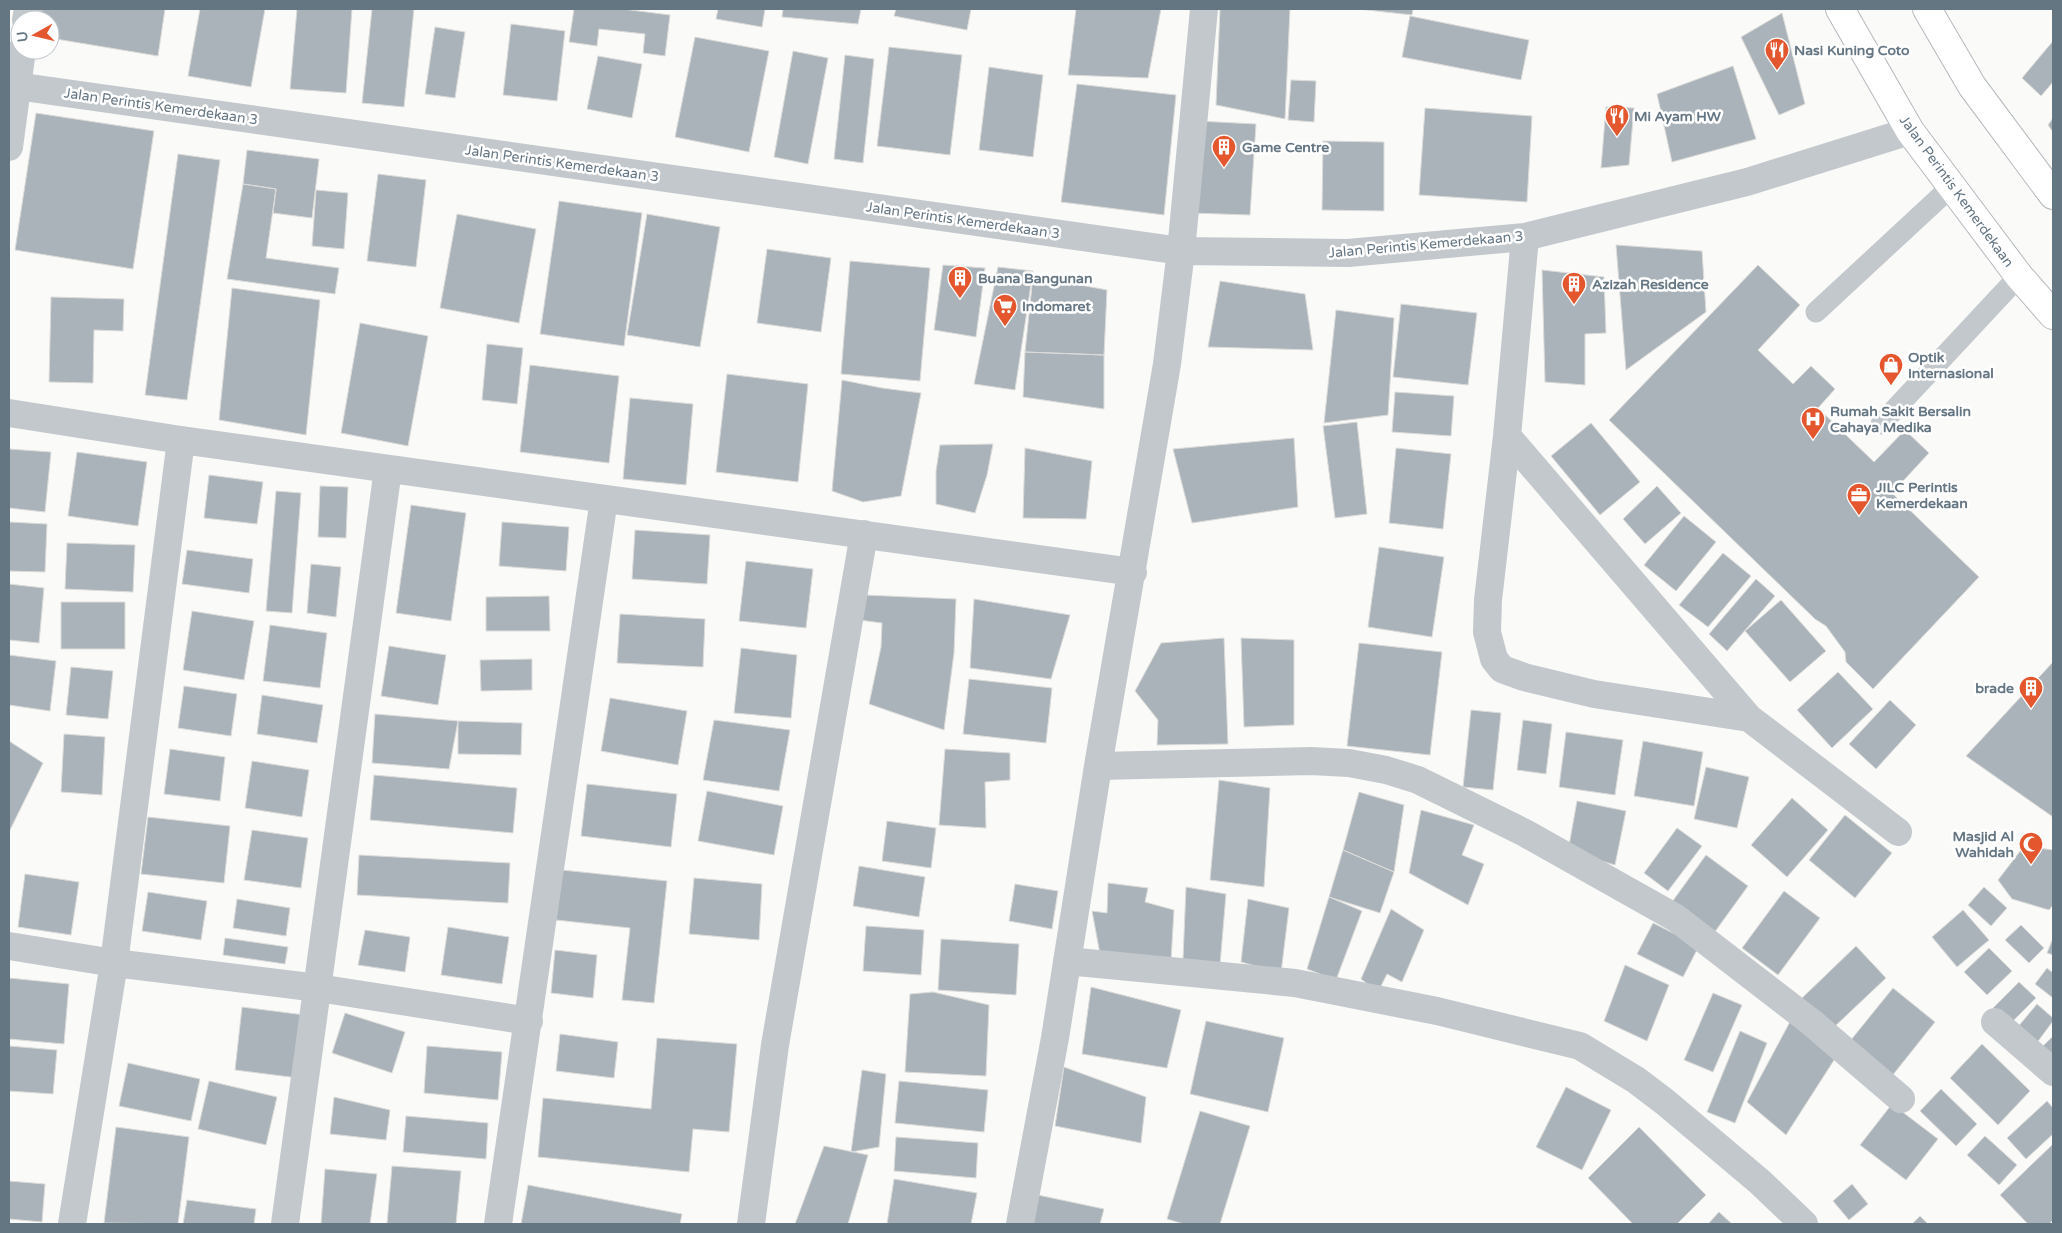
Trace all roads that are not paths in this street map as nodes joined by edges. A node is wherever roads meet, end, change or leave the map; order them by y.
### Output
1 (1204, 9) edge
2 (1840, 9) edge
3 (1927, 9) edge
4 (19, 60) edge
5 (13, 85) edge
6 (1910, 132) junction
7 (9, 148) edge
8 (1952, 186) junction
9 (2053, 195) edge
10 (1525, 237) junction
11 (1181, 251) junction
12 (2019, 276) junction
13 (1816, 312) dead end
14 (2053, 315) edge
15 (9, 414) edge
16 (1881, 424) dead end
17 (1507, 436) junction
18 (181, 440) junction
19 (388, 469) junction
20 (604, 499) junction
21 (864, 534) junction
22 (1133, 572) junction
23 (1749, 718) junction
24 (1098, 766) junction
25 (1898, 832) dead end
26 (9, 946) edge
27 (1067, 961) junction
28 (114, 962) junction
29 (318, 988) junction
30 (529, 1021) junction
31 (1995, 1022) dead end
32 (2053, 1072) edge
33 (1901, 1099) dead end
34 (72, 1224) edge
35 (285, 1224) edge
36 (498, 1224) edge
37 (751, 1224) edge
38 (1020, 1224) edge
39 (1804, 1224) edge

1 - 11 street
2 - 6 highway, Jalan Perintis Kemerdekaan
3 - 9 highway
4 - 5 street
5 - 7 street
5 - 11 street, Jalan Perintis Kemerdekaan 3
6 - 8 highway, Jalan Perintis Kemerdekaan
6 - 10 street, Jalan Perintis Kemerdekaan 3
8 - 12 highway, Jalan Perintis Kemerdekaan
8 - 13 lane
10 - 11 street, Jalan Perintis Kemerdekaan 3
10 - 17 street
11 - 22 street
12 - 14 highway, Jalan Perintis Kemerdekaan
12 - 16 lane
15 - 18 street
17 - 23 street
17 - 23 street
18 - 19 street
18 - 28 street
19 - 20 street
19 - 29 street
20 - 21 street
20 - 30 street
21 - 22 street
21 - 37 street
22 - 24 street
23 - 25 street
24 - 27 street
24 - 33 street
26 - 28 street
27 - 38 street
27 - 39 street
28 - 29 street
28 - 34 street
29 - 30 street
29 - 35 street
30 - 36 street
31 - 32 street

